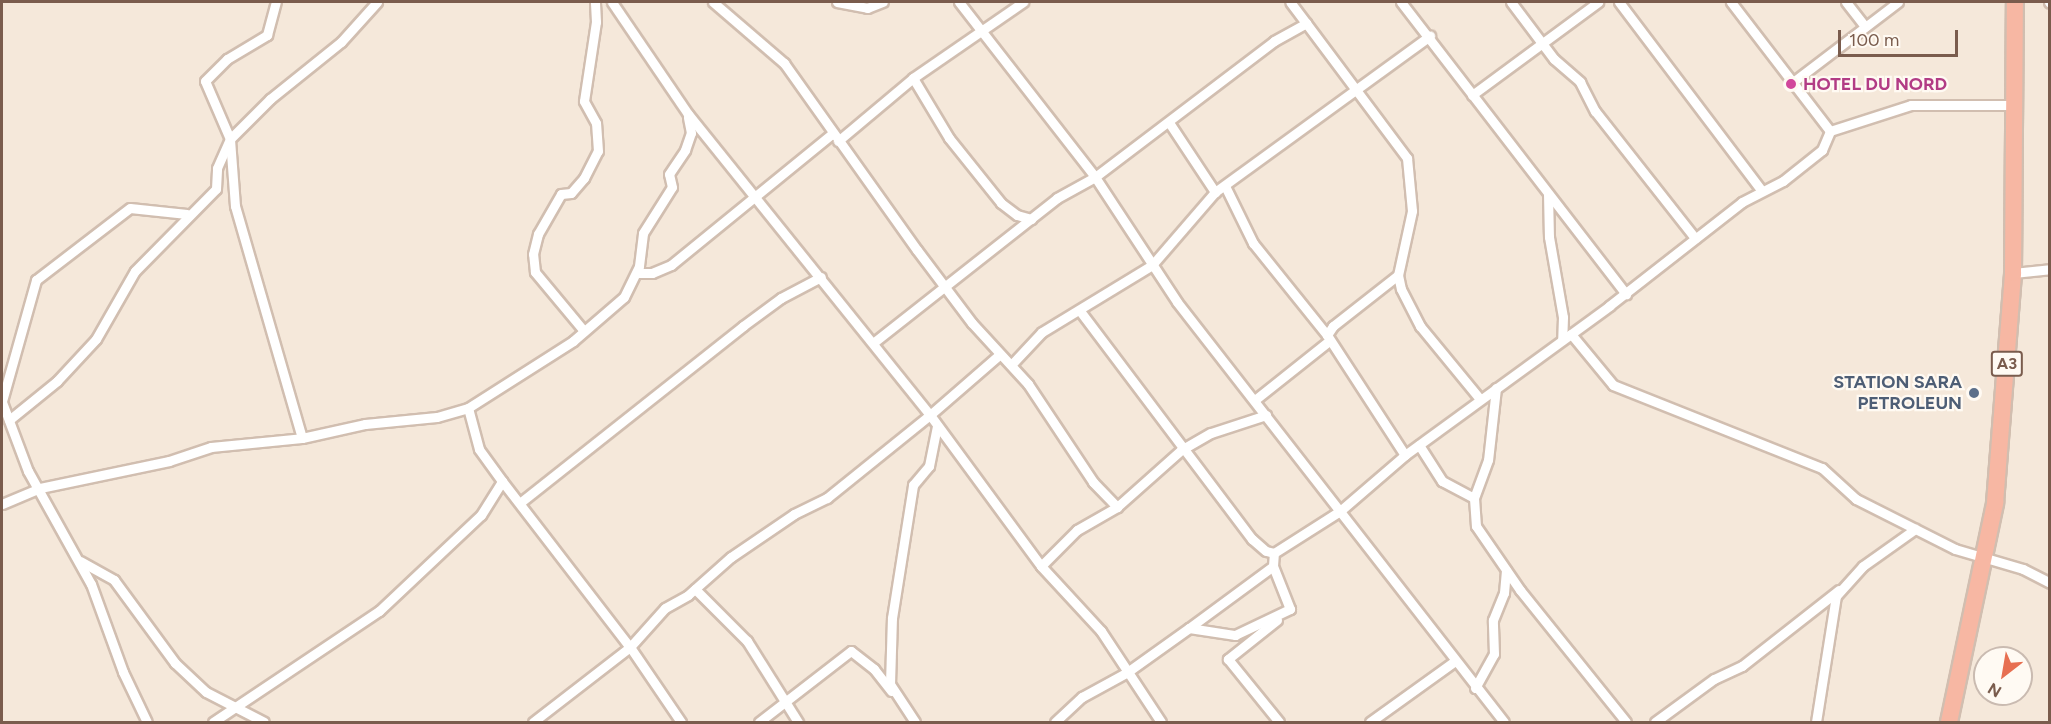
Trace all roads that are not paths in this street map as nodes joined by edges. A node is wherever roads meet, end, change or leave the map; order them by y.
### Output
1 (276, 2) edge
2 (377, 2) edge
3 (595, 2) edge
4 (612, 2) edge
5 (713, 2) edge
6 (837, 2) edge
7 (883, 2) edge
8 (959, 2) edge
9 (1023, 2) edge
10 (1290, 2) edge
11 (1401, 2) edge
12 (1511, 2) edge
13 (1598, 2) edge
14 (1619, 2) edge
15 (1731, 2) edge
16 (1846, 2) edge
17 (1898, 2) edge
18 (2016, 2) edge
19 (1306, 23) junction
20 (1865, 26) junction
21 (981, 28) junction
22 (1430, 36) junction
23 (1542, 44) junction
24 (913, 78) junction
25 (1793, 82) junction
26 (1358, 88) junction
27 (1472, 95) junction
28 (2012, 105) junction
29 (688, 114) junction
30 (1170, 124) junction
31 (1830, 131) junction
32 (835, 137) junction
33 (230, 139) junction
34 (1095, 177) junction
35 (1225, 186) junction
36 (1761, 190) junction
37 (1215, 192) junction
38 (1548, 194) junction
39 (754, 197) junction
40 (187, 214) junction
41 (1031, 219) junction
42 (1695, 238) junction
43 (1152, 265) junction
44 (2049, 269) edge
45 (637, 273) junction
46 (2013, 273) junction
47 (1398, 275) junction
48 (821, 277) junction
49 (946, 287) junction
50 (1626, 294) junction
51 (1080, 311) junction
52 (584, 331) junction
53 (1571, 333) junction
54 (1328, 338) junction
55 (1562, 340) junction
56 (873, 343) junction
57 (999, 355) junction
58 (1011, 364) junction
59 (1496, 388) junction
60 (1256, 399) junction
61 (1480, 399) junction
62 (2, 402) edge
63 (468, 408) junction
64 (930, 415) junction
65 (1266, 415) junction
66 (9, 420) junction
67 (937, 426) junction
68 (302, 438) junction
69 (1419, 445) junction
70 (1181, 450) junction
71 (1405, 456) junction
72 (502, 481) junction
73 (40, 488) junction
74 (1474, 498) junction
75 (521, 502) junction
76 (2, 504) edge
77 (1117, 507) junction
78 (1340, 511) junction
79 (1915, 528) junction
80 (1274, 553) junction
81 (1985, 560) junction
82 (79, 561) junction
83 (1041, 566) junction
84 (1273, 566) junction
85 (1506, 570) junction
86 (2049, 584) edge
87 (1840, 588) junction
88 (695, 589) junction
89 (1290, 609) junction
90 (1189, 628) junction
91 (630, 647) junction
92 (1455, 661) junction
93 (1126, 673) junction
94 (1475, 688) junction
95 (896, 698) junction
96 (785, 704) junction
97 (234, 706) junction
98 (147, 723) edge
99 (213, 723) edge
100 (264, 723) edge
101 (533, 723) edge
102 (681, 723) edge
103 (759, 723) edge
104 (798, 723) edge
105 (915, 723) edge
106 (1055, 723) edge
107 (1161, 723) edge
108 (1279, 723) edge
109 (1370, 723) edge
110 (1504, 723) edge
111 (1626, 723) edge
112 (1655, 723) edge
113 (1816, 723) edge
114 (1949, 723) edge

1 - 33 street
2 - 33 street
3 - 52 street
4 - 29 street
5 - 32 street
6 - 7 street
8 - 21 street
9 - 21 street
10 - 19 street
11 - 22 street
12 - 23 street
13 - 23 street
14 - 36 street
15 - 25 street
16 - 20 street
17 - 20 street
18 - 28 highway, A3
19 - 26 street
19 - 30 street
20 - 25 street
21 - 24 street
21 - 34 street
22 - 26 street
22 - 27 street
23 - 27 street
23 - 42 street
24 - 32 street
24 - 41 street
25 - 31 street
26 - 35 street
26 - 47 street
27 - 38 street
28 - 31 street
28 - 46 highway, A3
29 - 39 street
29 - 45 street
30 - 34 street
30 - 37 street
31 - 36 street
32 - 39 street
32 - 49 street
33 - 40 street
33 - 68 street
34 - 41 street
34 - 43 street
35 - 37 street
35 - 54 street
36 - 42 street
37 - 43 street
38 - 50 street
38 - 55 street
39 - 45 street
39 - 48 street
40 - 62 street
40 - 66 street
41 - 49 street
42 - 50 street
43 - 51 street
43 - 60 street
44 - 46 street
45 - 52 street
46 - 81 highway, A3
47 - 54 street
47 - 61 street
48 - 56 street
48 - 75 street
49 - 56 street
49 - 57 street
50 - 53 street
51 - 58 street
51 - 70 street
52 - 63 street
53 - 55 street
53 - 79 street
54 - 60 street
54 - 71 street
55 - 59 street
56 - 64 street
57 - 58 street
57 - 64 street
58 - 77 street
59 - 61 street
59 - 74 street
60 - 65 street
61 - 69 street
62 - 66 street
63 - 68 street
63 - 72 street
64 - 67 street
64 - 88 street
65 - 70 street
65 - 78 street
66 - 73 street
67 - 83 street
67 - 95 street
68 - 73 street
69 - 71 street
69 - 74 street
70 - 77 street
70 - 80 street
71 - 78 street
72 - 75 street
72 - 97 street
73 - 76 street
73 - 82 street
74 - 85 street
75 - 91 street
77 - 83 street
78 - 80 street
78 - 92 street
79 - 81 street
79 - 87 street
80 - 84 street
81 - 86 street
81 - 114 highway, A3
82 - 97 street
82 - 98 street
83 - 93 street
84 - 89 street
84 - 90 street
85 - 94 street
85 - 111 street
87 - 112 street
87 - 113 street
88 - 91 street
88 - 96 street
89 - 90 street
89 - 108 street
90 - 93 street
91 - 101 street
91 - 102 street
92 - 94 street
92 - 109 street
93 - 106 street
93 - 107 street
94 - 110 street
95 - 96 street
95 - 105 street
96 - 103 street
96 - 104 street
97 - 99 street
97 - 100 street

